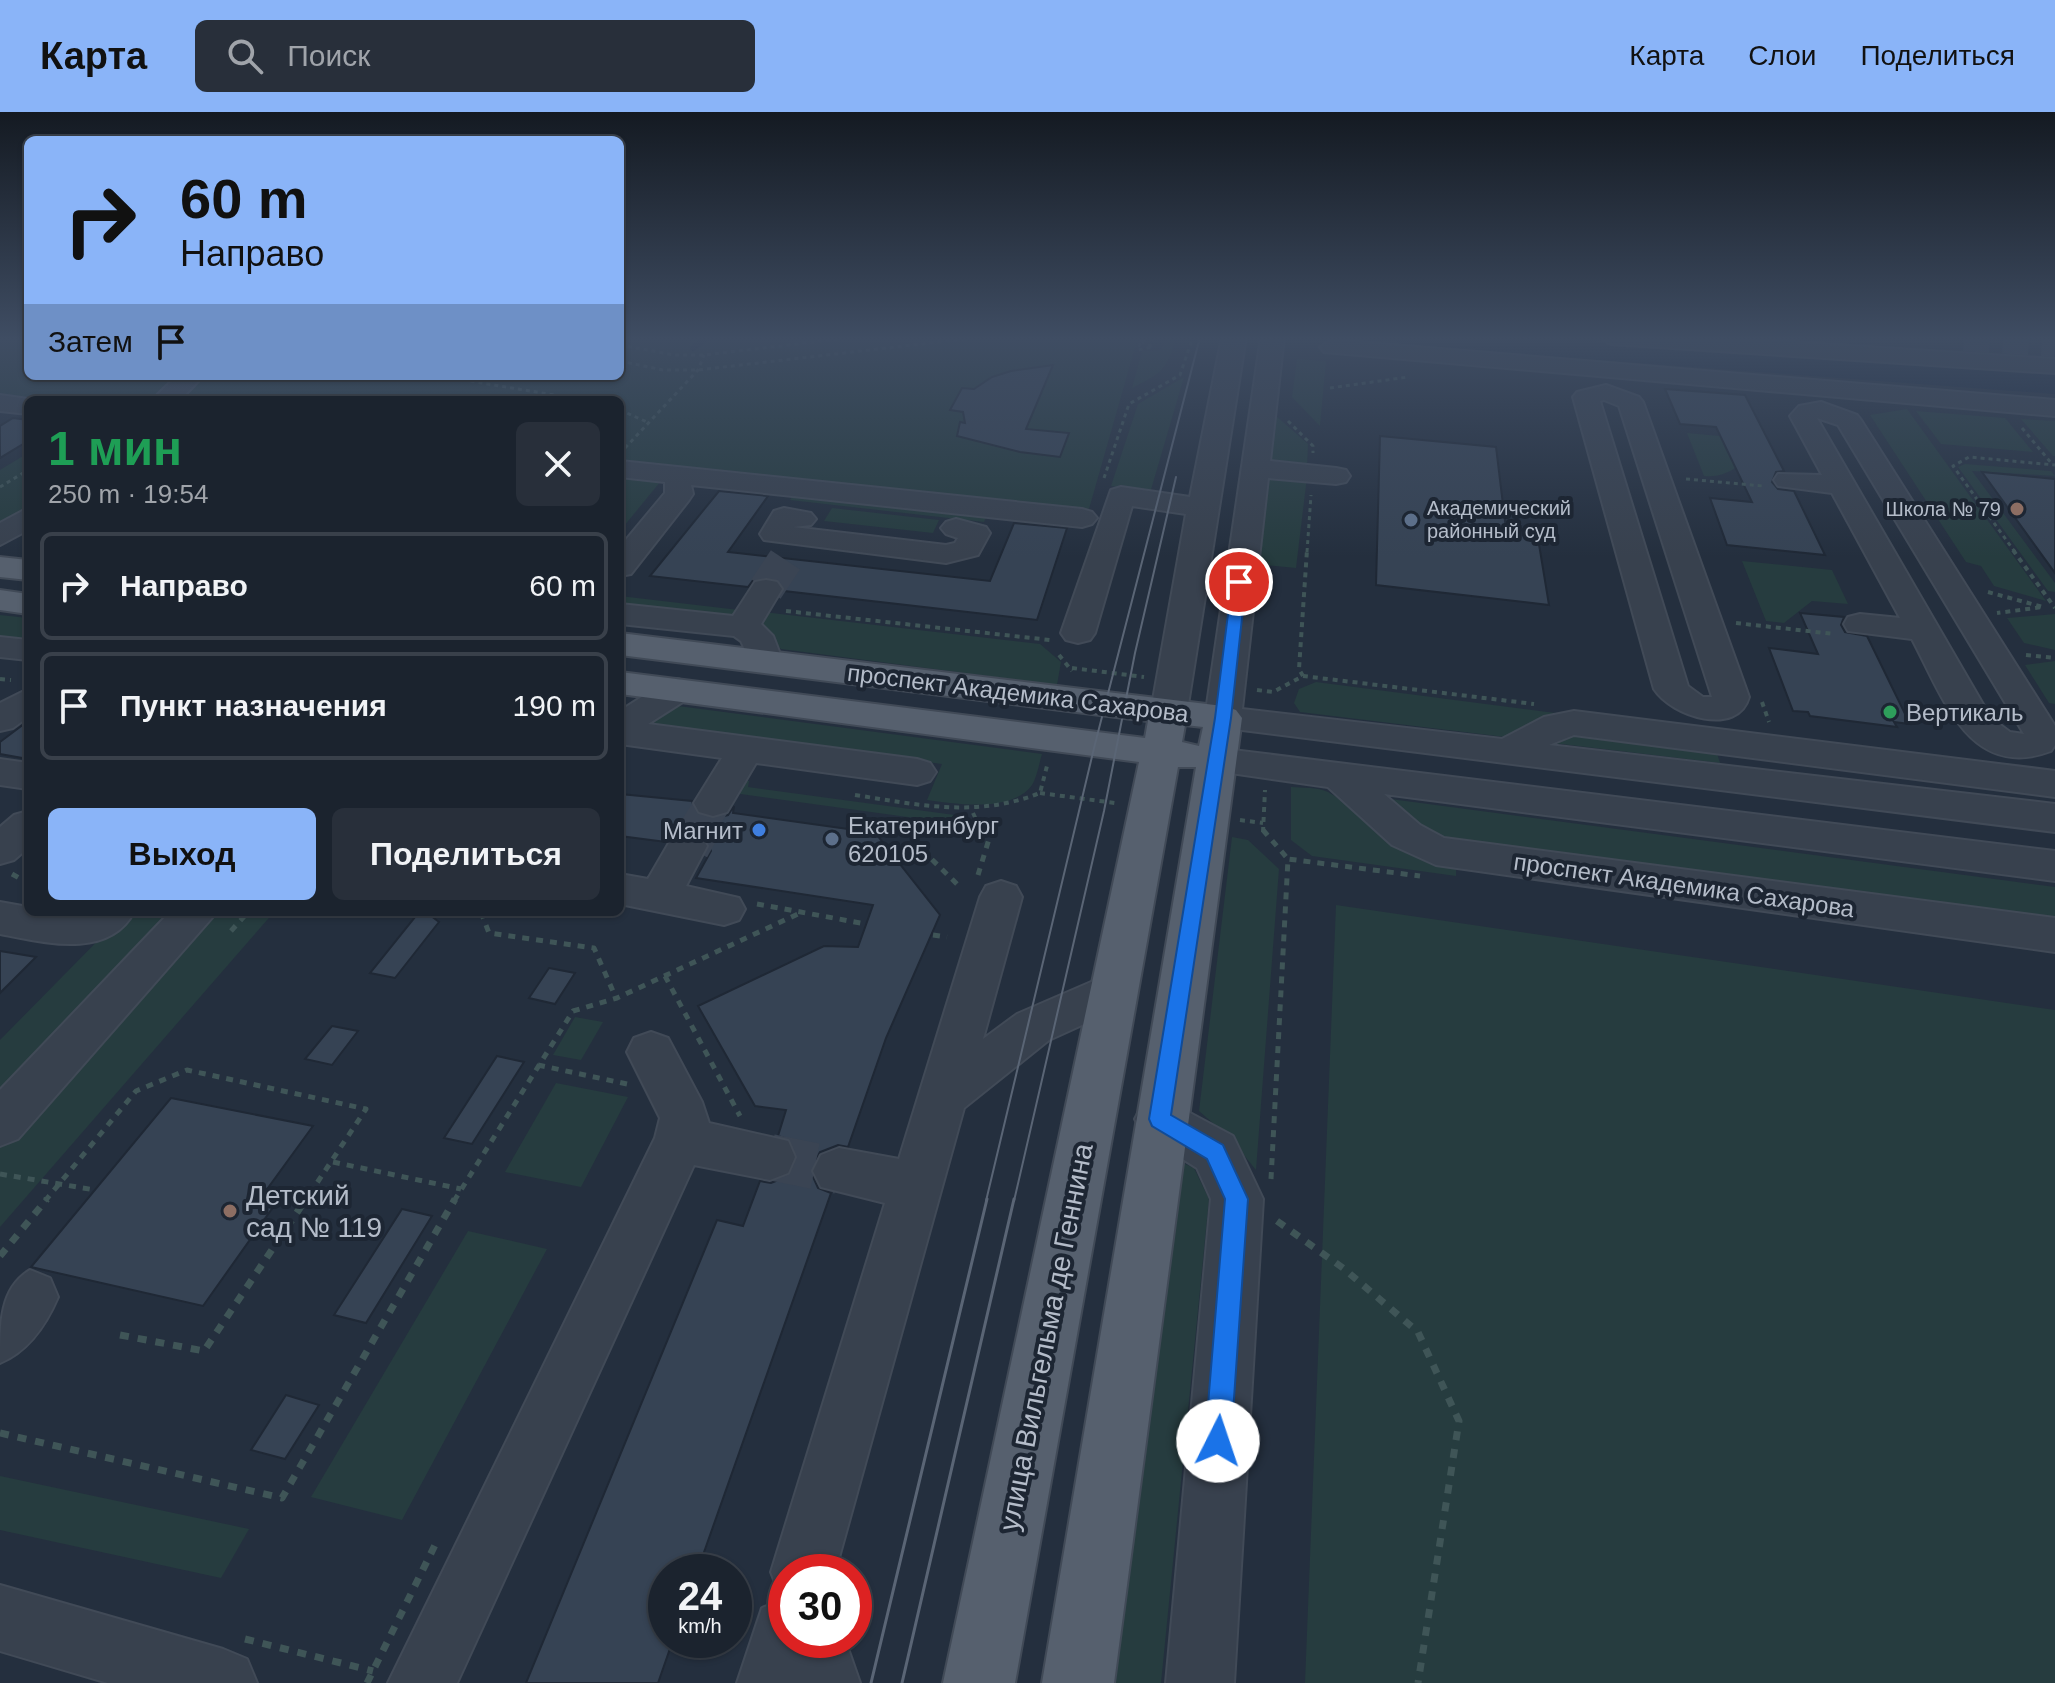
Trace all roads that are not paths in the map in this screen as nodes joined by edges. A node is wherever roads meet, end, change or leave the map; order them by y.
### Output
1 (1220, 410) edge
2 (1262, 410) edge
3 (1590, 410) edge
4 (1633, 410) edge
5 (1321, 465) road end
6 (1254, 468) junction
7 (624, 469) edge
8 (1779, 483) road end
9 (677, 485) dead end
10 (1840, 485) junction
11 (24, 490) edge
12 (1063, 491) dead end
13 (1121, 496) junction
14 (0, 505) edge
15 (1202, 507) junction
16 (1620, 513) junction
17 (1082, 518) dead end
18 (1670, 518) junction
19 (24, 520) edge
20 (956, 528) dead end
21 (650, 529) junction
22 (687, 532) dead end
23 (1871, 537) junction
24 (0, 538) edge
25 (795, 539) dead end
26 (1924, 542) junction
27 (24, 544) edge
28 (624, 562) edge
29 (0, 567) edge
30 (24, 570) edge
31 (0, 600) edge
32 (24, 603) edge
33 (624, 614) edge
34 (1860, 624) dead end
35 (1923, 630) junction
36 (1067, 637) road end
37 (624, 644) edge
38 (0, 647) edge
39 (24, 650) edge
40 (766, 662) junction
41 (624, 683) edge
42 (677, 690) junction
43 (24, 703) edge
44 (1169, 711) junction
45 (0, 720) edge
46 (1710, 725) junction
47 (624, 730) edge
48 (2040, 730) edge
49 (624, 733) edge
50 (1220, 739) junction
51 (746, 749) junction
52 (1161, 752) junction
53 (1508, 752) junction
54 (0, 772) edge
55 (917, 772) dead end
56 (24, 775) edge
57 (1339, 776) junction
58 (2047, 783) edge
59 (713, 803) tunnel mouth
60 (2055, 818) edge
61 (24, 829) edge
62 (687, 846) tunnel mouth
63 (0, 850) edge
64 (2055, 866) edge
65 (640, 893) edge
66 (981, 893) road end
67 (724, 909) dead end
68 (109, 916) edge
69 (0, 918) edge
70 (213, 922) edge
71 (2055, 935) edge
72 (1112, 991) junction
73 (970, 1002) junction
74 (1033, 1027) junction
75 (642, 1069) road end
76 (943, 1096) junction
77 (1160, 1119) junction
78 (0, 1124) edge
79 (680, 1140) junction
80 (770, 1157) tunnel mouth
81 (839, 1171) tunnel mouth
82 (916, 1186) junction
83 (808, 1554) edge
84 (0, 1618) edge
85 (778, 1658) edge
86 (817, 1658) edge
87 (223, 1683) edge
88 (422, 1683) edge
89 (771, 1683) edge
90 (826, 1683) edge
91 (979, 1683) edge
92 (1078, 1683) edge
93 (1200, 1683) edge

1 - 15 street, улица Вильгельма де Геннина
2 - 6 street
3 - 16 street
4 - 18 street
5 - 6 street
6 - 50 street
7 - 17 street
8 - 10 street
9 - 21 street
10 - 23 street
10 - 26 street
11 - 14 street
12 - 13 street
13 - 15 street
13 - 36 street
15 - 44 street, улица Вильгельма де Геннина
16 - 18 street
16 - 46 street
18 - 46 street
19 - 24 street
20 - 25 street
21 - 22 street
21 - 28 street
23 - 26 street
23 - 35 street
24 - 27 street
26 - 48 street
29 - 30 main road
31 - 32 main road
33 - 40 street
34 - 35 street
35 - 48 street
37 - 40 main road, проспект Академика Сахарова
38 - 39 street
40 - 44 main road, проспект Академика Сахарова
41 - 42 main road, проспект Академика Сахарова
42 - 47 street
42 - 52 main road, проспект Академика Сахарова
43 - 45 street
44 - 50 main road, проспект Академика Сахарова
44 - 52 main road, улица Вильгельма де Геннина
46 - 53 street
46 - 58 street
48 - 58 street
49 - 51 street
50 - 52 main road, проспект Академика Сахарова
50 - 53 street, проспект Академика Сахарова
50 - 57 street, проспект Академика Сахарова
50 - 77 main road
51 - 55 street
51 - 59 street
52 - 72 main road, улица Вильгельма де Геннина
53 - 60 street, проспект Академика Сахарова
54 - 56 street
57 - 64 street, проспект Академика Сахарова
57 - 71 street, проспект Академика Сахарова
61 - 63 street
62 - 65 street
65 - 67 street
66 - 73 street
68 - 69 street
70 - 78 street
72 - 74 street
72 - 91 main road, улица Вильгельма де Геннина
73 - 74 street
73 - 76 street
74 - 76 street
75 - 79 street
76 - 82 street
77 - 92 main road
77 - 93 street
79 - 80 street
79 - 88 street
81 - 82 street
82 - 83 street
84 - 87 street
85 - 89 street
86 - 90 street

